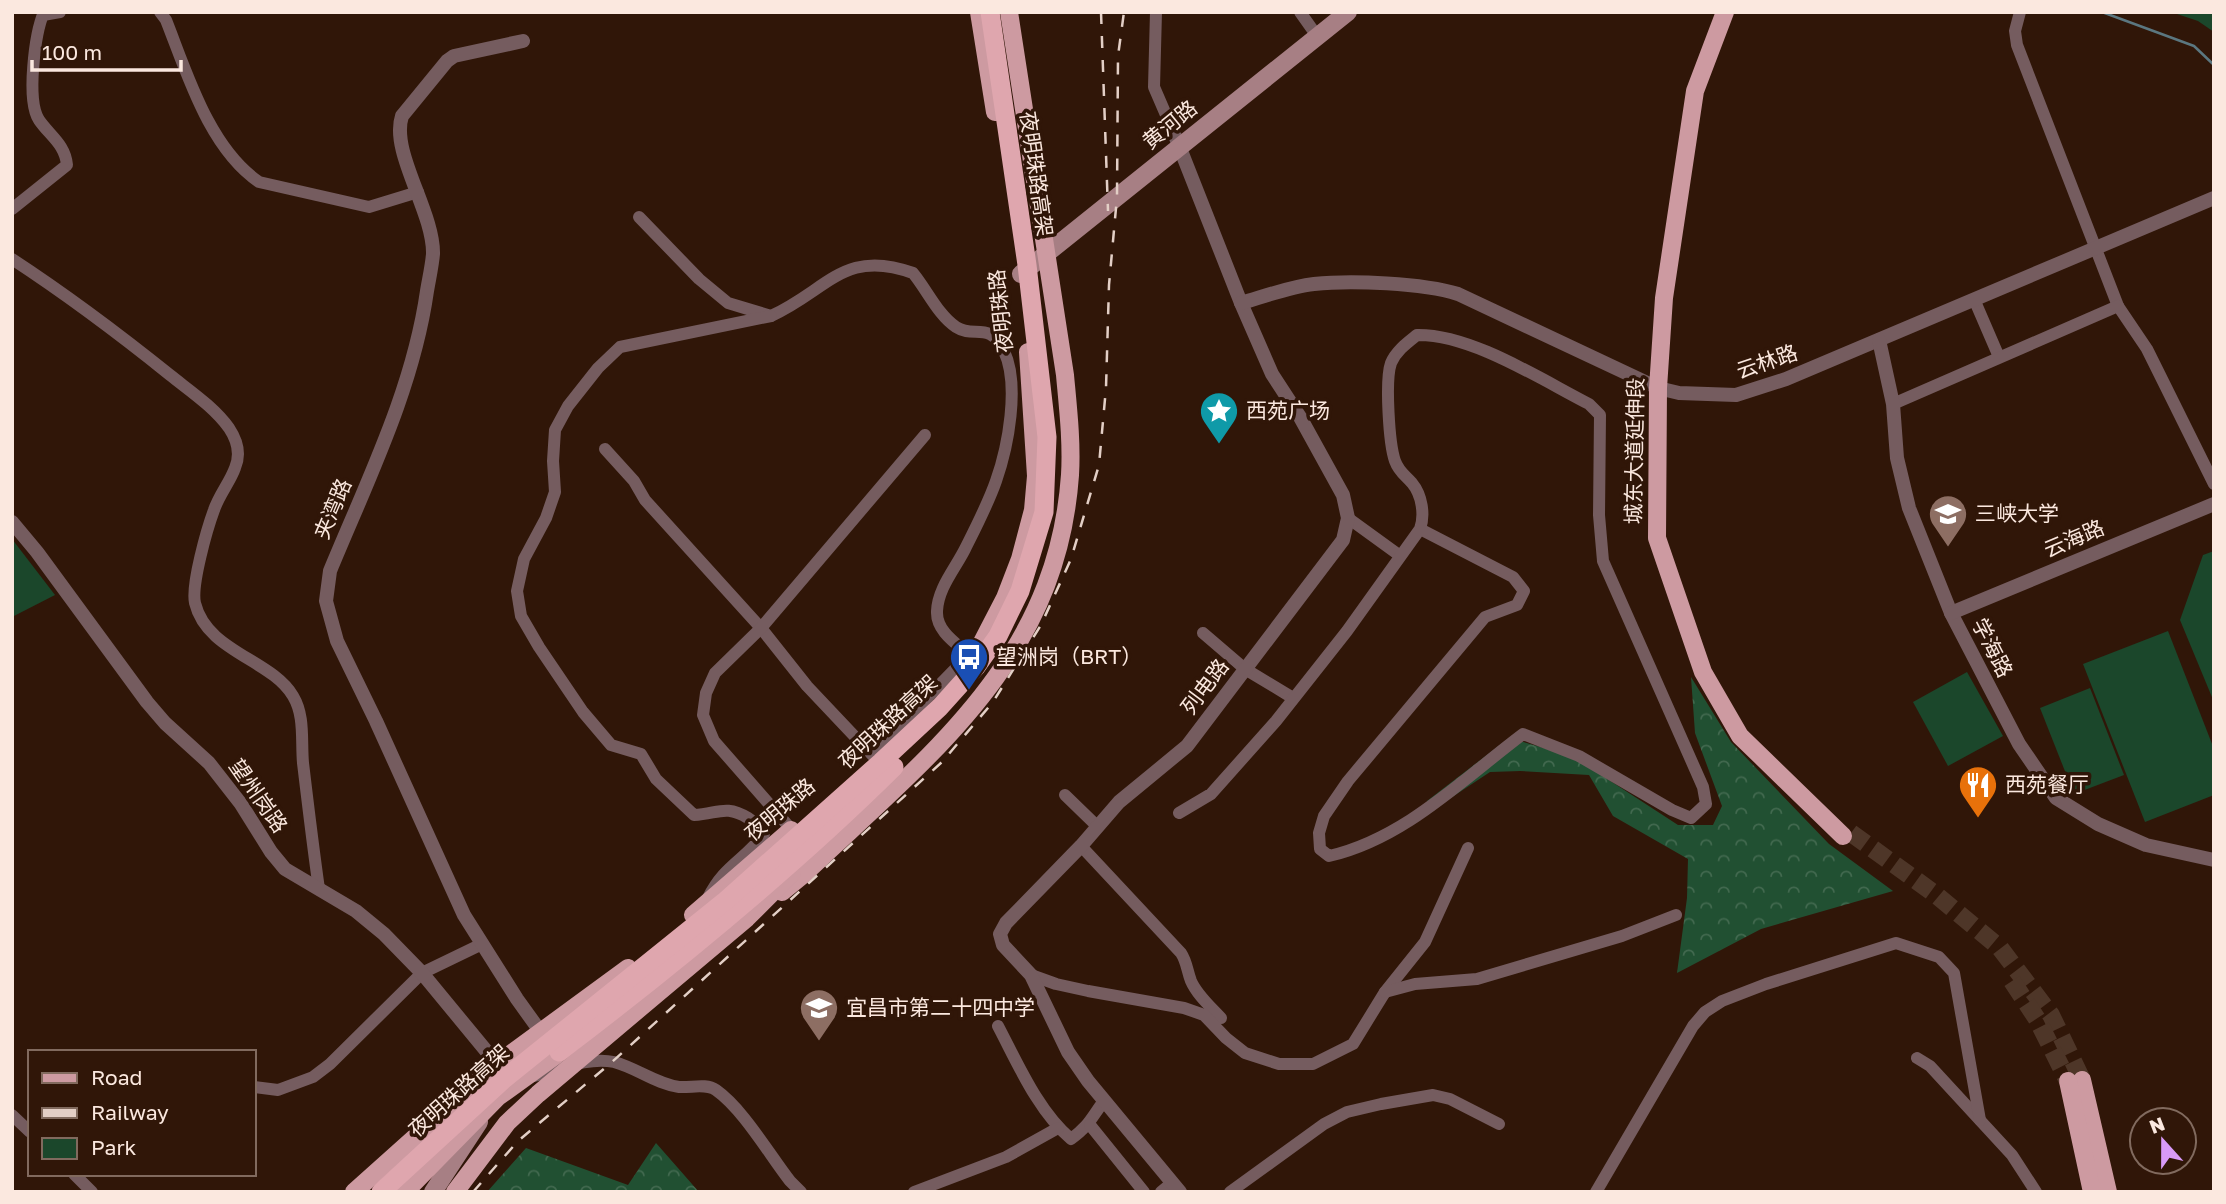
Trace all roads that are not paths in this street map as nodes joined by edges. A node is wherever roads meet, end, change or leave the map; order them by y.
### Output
1 (60, 12) edge
2 (160, 12) edge
3 (979, 12) edge
4 (990, 12) edge
5 (1000, 12) edge
6 (1009, 12) edge
7 (1156, 12) edge
8 (1300, 12) edge
9 (1333, 12) edge
10 (1348, 12) edge
11 (1725, 12) edge
12 (1735, 12) edge
13 (43, 13) edge
14 (2018, 15) edge
15 (1315, 32) junction
16 (523, 41) dead end
17 (1177, 142) junction
18 (418, 192) junction
19 (2214, 198) edge
20 (12, 209) edge
21 (639, 216) dead end
22 (2096, 247) junction
23 (1045, 250) junction
24 (12, 259) edge
25 (1020, 269) junction
26 (1974, 299) junction
27 (1241, 303) junction
28 (2118, 306) junction
29 (771, 316) junction
30 (1879, 340) junction
31 (1999, 357) junction
32 (1660, 389) junction
33 (1893, 404) junction
34 (925, 435) dead end
35 (605, 449) dead end
36 (2214, 484) edge
37 (2214, 504) edge
38 (1348, 518) junction
39 (12, 522) edge
40 (1420, 529) junction
41 (1399, 555) junction
42 (1951, 613) junction
43 (761, 628) junction
44 (1203, 633) dead end
45 (1245, 669) junction
46 (1293, 698) junction
47 (876, 759) junction
48 (1065, 795) dead end
49 (856, 804) junction
50 (1179, 813) dead end
51 (1098, 827) junction
52 (791, 829) junction
53 (1847, 835) tunnel mouth
54 (1081, 846) junction
55 (1468, 848) dead end
56 (2214, 860) edge
57 (318, 889) junction
58 (705, 906) junction
59 (1676, 915) dead end
60 (482, 944) junction
61 (422, 973) junction
62 (1031, 975) junction
63 (1385, 992) junction
64 (1222, 1018) dead end
65 (998, 1026) dead end
66 (540, 1031) junction
67 (559, 1052) junction
68 (1917, 1058) dead end
69 (497, 1064) junction
70 (523, 1079) junction
71 (256, 1087) edge
72 (1104, 1101) junction
73 (12, 1115) edge
74 (1980, 1120) junction
75 (454, 1124) junction
76 (1499, 1124) dead end
77 (1090, 1125) junction
78 (1058, 1128) junction
79 (28, 1130) edge
80 (76, 1176) edge
81 (435, 1180) edge
82 (1171, 1189) edge
83 (92, 1192) edge
84 (354, 1192) edge
85 (381, 1192) edge
86 (404, 1192) edge
87 (455, 1192) edge
88 (801, 1192) edge
89 (914, 1192) edge
90 (1144, 1192) edge
91 (1230, 1192) edge
92 (1596, 1192) edge
93 (2036, 1192) edge
94 (2092, 1192) edge
95 (2108, 1192) edge

1 - 13 street
2 - 18 street
3 - 25 main road, 夜明珠路
4 - 75 highway, 夜明珠路高架, bridge
5 - 49 highway, 夜明珠路高架, bridge
6 - 23 main road
7 - 17 street
8 - 15 street
9 - 15 main road, 黄河路
10 - 15 main road, 黄河路
11 - 32 main road, 城东大道延伸段
12 - 32 main road, 城东大道延伸段
13 - 20 street
14 - 22 street
15 - 17 main road, 黄河路
16 - 18 street, 夹湾路
17 - 23 main road, 黄河路
17 - 27 street
18 - 60 street, 夹湾路
19 - 22 street, 云林路
21 - 29 street
22 - 26 street, 云林路
22 - 28 street
23 - 25 main road, 黄河路
23 - 67 main road
24 - 57 street
25 - 47 main road, 夜明珠路
26 - 30 street, 云林路
26 - 31 street
27 - 32 street, 云林路
27 - 38 street
28 - 31 street
28 - 36 street
29 - 47 street
29 - 58 street
30 - 32 street, 云林路
30 - 33 street, 学海路
31 - 33 street
32 - 53 main road, 城东大道延伸段
33 - 42 street, 学海路
34 - 43 street
35 - 43 street
37 - 42 street, 云海路
38 - 41 street
38 - 45 street, 列电路
39 - 57 street, 望州岗路
40 - 40 street
40 - 41 street
41 - 46 street
42 - 56 street, 学海路
43 - 47 street
43 - 52 street
44 - 45 street
45 - 46 street
45 - 51 street, 列电路
46 - 50 street
47 - 52 main road, 夜明珠路
48 - 51 street
49 - 67 highway, 夜明珠路高架, bridge
49 - 87 main road, bridge
51 - 54 street, 列电路
52 - 58 main road, 夜明珠路
54 - 62 street, 列电路
54 - 64 street
55 - 63 street
57 - 61 street, 望州岗路
58 - 66 main road, 夜明珠路
59 - 63 street
60 - 61 street
60 - 66 street, 夹湾路
61 - 69 street, 望州岗路
61 - 71 street
62 - 63 street
62 - 72 street, 列电路
65 - 78 street
66 - 69 main road, 夜明珠路
67 - 70 main road
68 - 74 street
69 - 84 main road, 夜明珠路
70 - 81 main road
70 - 88 street
72 - 77 street
72 - 82 street, 列电路
73 - 79 street
74 - 92 street
74 - 93 street
75 - 85 highway, 夜明珠路高架, bridge
75 - 86 main road, bridge
76 - 91 street
77 - 78 street
77 - 90 street
78 - 89 street
80 - 83 street
81 - 86 main road
94 - 95 main road

